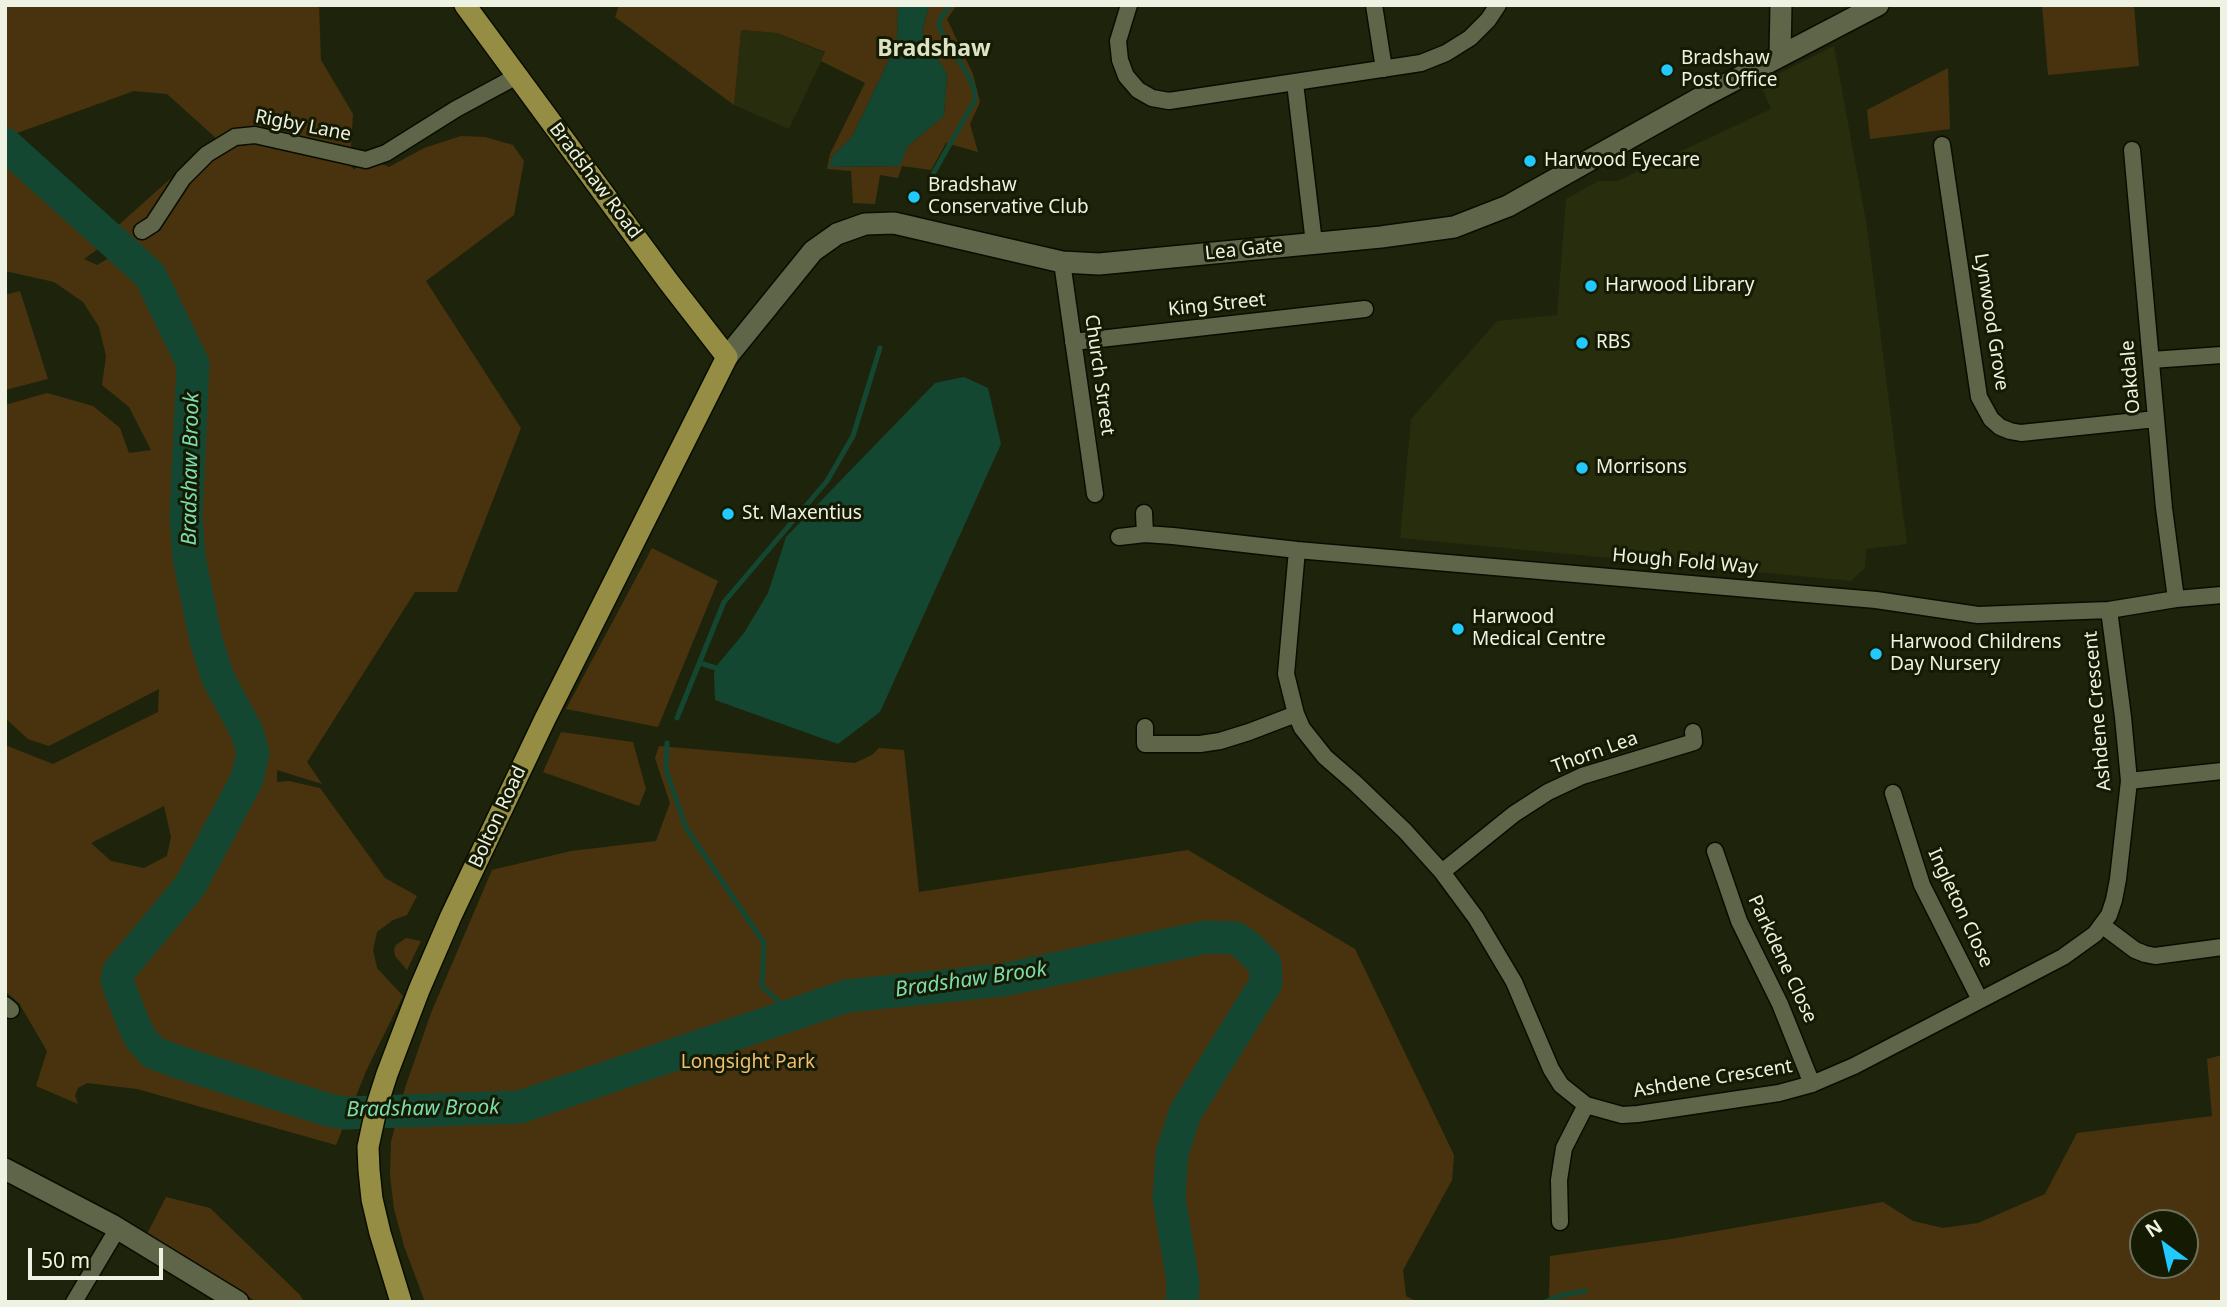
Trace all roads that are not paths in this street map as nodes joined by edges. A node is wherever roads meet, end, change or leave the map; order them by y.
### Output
1 (465, 5) edge
2 (1129, 5) edge
3 (1374, 5) edge
4 (1498, 5) edge
5 (1781, 5) edge
6 (1878, 5) edge
7 (1780, 56) junction
8 (1384, 69) junction
9 (517, 76) junction
10 (1294, 83) junction
11 (1942, 145) dead end
12 (2132, 150) dead end
13 (142, 231) dead end
14 (1314, 243) junction
15 (1062, 262) junction
16 (1365, 309) dead end
17 (1073, 342) junction
18 (2222, 355) edge
19 (727, 357) junction
20 (2151, 360) junction
21 (2156, 419) junction
22 (1095, 494) dead end
23 (1144, 513) dead end
24 (1145, 534) junction
25 (1119, 537) dead end
26 (1297, 550) junction
27 (2222, 595) edge
28 (2176, 599) junction
29 (2109, 610) junction
30 (1296, 714) junction
31 (1145, 727) dead end
32 (1693, 732) dead end
33 (2222, 771) edge
34 (2129, 781) junction
35 (1895, 793) dead end
36 (1716, 851) dead end
37 (1442, 872) junction
38 (2103, 926) junction
39 (2222, 947) edge
40 (1980, 1000) junction
41 (1812, 1084) junction
42 (1586, 1105) junction
43 (5, 1169) edge
44 (1560, 1222) dead end
45 (118, 1228) junction
46 (74, 1302) edge
47 (238, 1302) edge
48 (401, 1302) edge

1 - 9 main road, Bradshaw Road
2 - 10 street
3 - 8 street
4 - 8 street
5 - 7 main road
6 - 7 main road, Lea Gate
7 - 14 main road, Lea Gate
8 - 10 street
9 - 13 street, Rigby Lane
9 - 19 main road, Bradshaw Road
10 - 14 street
11 - 21 street, Lynwood Grove
12 - 20 street, Oakdale
14 - 15 main road, Lea Gate
15 - 17 street, Church Street
15 - 19 main road, Lea Gate
16 - 17 street, King Street
17 - 22 street, Church Street
18 - 20 street
19 - 48 main road, Bolton Road
20 - 21 street, Oakdale
21 - 28 street, Oakdale
23 - 24 street
24 - 25 street, Hough Fold Way
24 - 26 street, Hough Fold Way
26 - 29 street, Hough Fold Way
26 - 30 street, Ashdene Crescent
27 - 28 street, Hough Fold Way
28 - 29 street, Hough Fold Way
29 - 34 street, Ashdene Crescent
30 - 31 street
30 - 37 street, Ashdene Crescent
32 - 37 street, Thorn Lea
33 - 34 street
34 - 38 street, Ashdene Crescent
35 - 40 street, Ingleton Close
36 - 41 street, Parkdene Close
37 - 42 street, Ashdene Crescent
38 - 39 street
38 - 40 street, Ashdene Crescent
40 - 41 street, Ashdene Crescent
41 - 42 street, Ashdene Crescent
42 - 44 street
43 - 45 main road
45 - 46 street
45 - 47 main road

